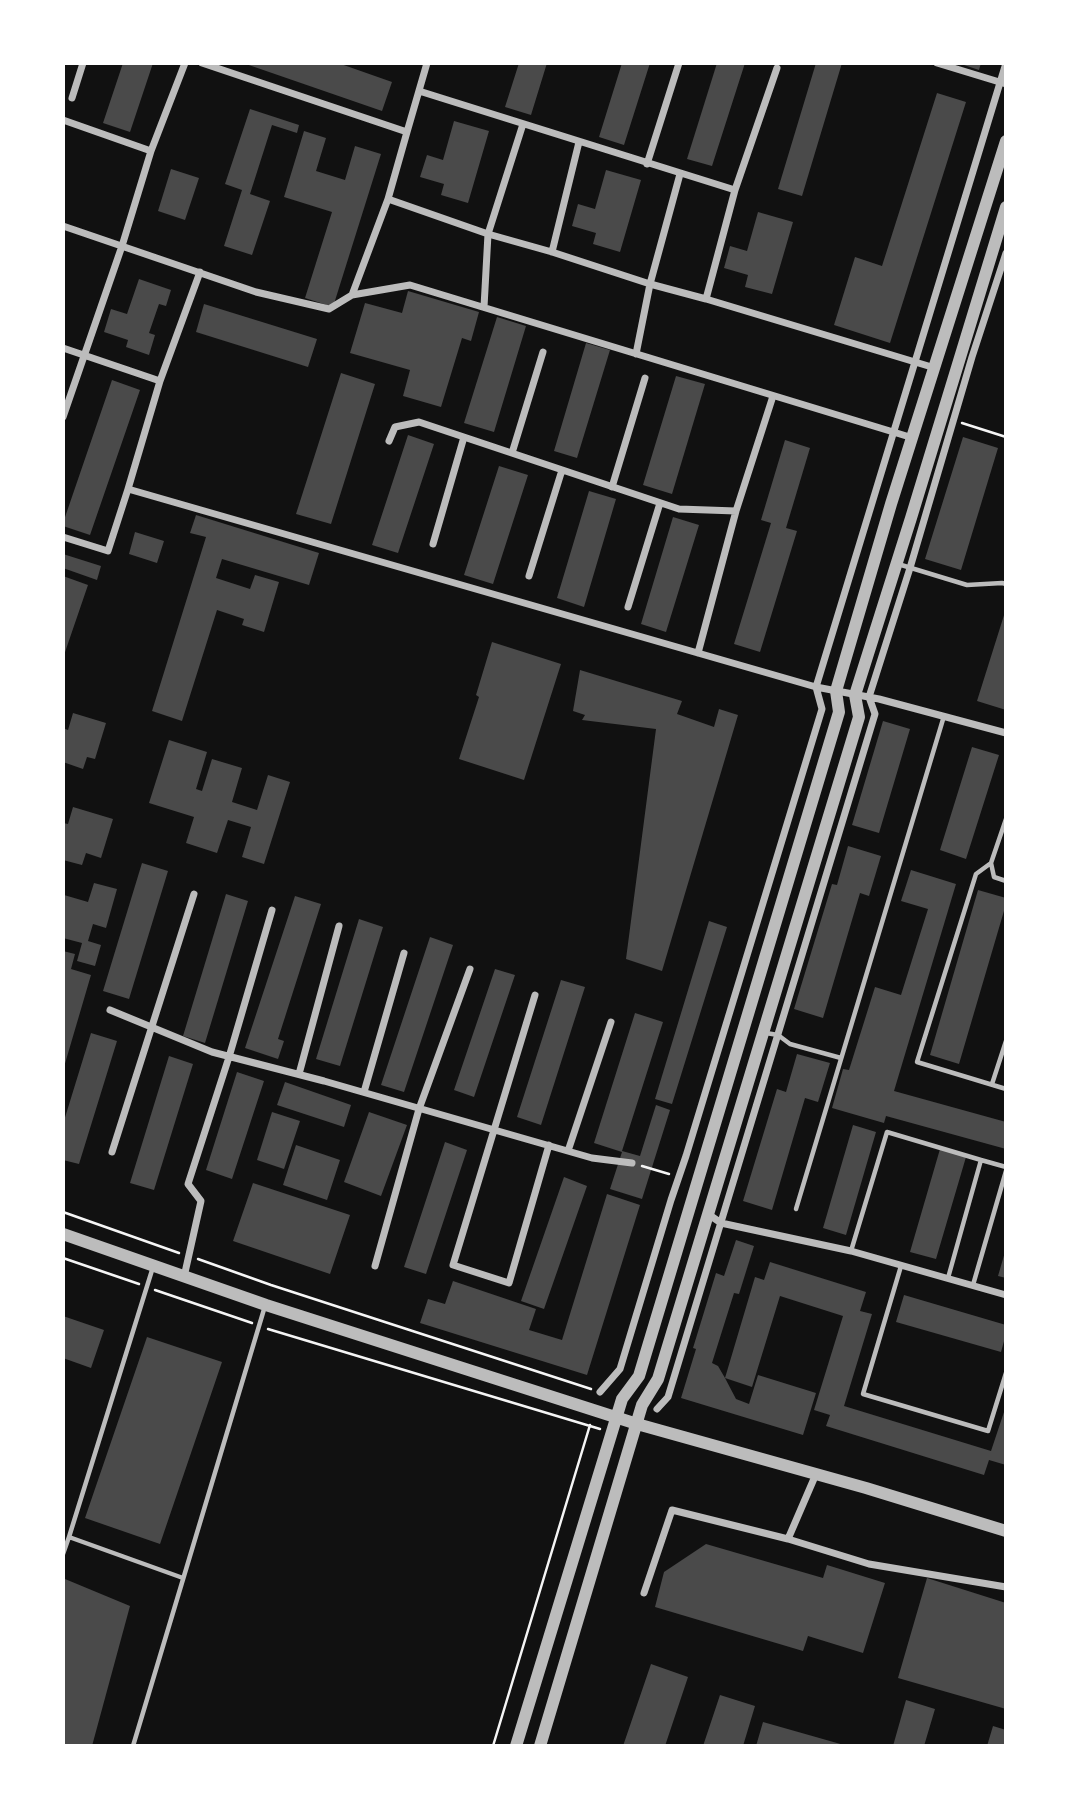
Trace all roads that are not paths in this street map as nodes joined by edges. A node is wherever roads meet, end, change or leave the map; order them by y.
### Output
1 (83, 63) edge
2 (185, 63) edge
3 (202, 63) edge
4 (427, 63) edge
5 (679, 63) edge
6 (937, 63) edge
7 (1006, 63) edge
8 (777, 68) dead end
9 (1003, 83) edge
10 (419, 91) junction
11 (72, 97) dead end
12 (63, 120) edge
13 (523, 124) junction
14 (407, 132) junction
15 (1006, 141) edge
16 (579, 142) junction
17 (151, 151) junction
18 (647, 164) junction
19 (680, 174) junction
20 (735, 190) junction
21 (388, 199) junction
22 (1006, 206) edge
23 (1004, 224) edge
24 (63, 226) edge
25 (488, 234) junction
26 (122, 246) junction
27 (552, 252) junction
28 (1006, 253) edge
29 (200, 272) junction
30 (650, 284) junction
31 (352, 295) junction
32 (706, 299) junction
33 (484, 307) junction
34 (63, 348) edge
35 (543, 352) dead end
36 (636, 354) junction
37 (84, 355) junction
38 (916, 363) junction
39 (935, 368) junction
40 (645, 378) dead end
41 (160, 381) junction
42 (773, 396) junction
43 (63, 417) edge
44 (894, 432) junction
45 (464, 437) junction
46 (913, 438) junction
47 (389, 441) dead end
48 (512, 453) junction
49 (562, 470) junction
50 (611, 486) junction
51 (128, 489) junction
52 (660, 503) junction
53 (736, 511) junction
54 (63, 537) edge
55 (433, 544) dead end
56 (897, 564) junction
57 (910, 568) junction
58 (529, 576) dead end
59 (1006, 584) edge
60 (628, 607) dead end
61 (698, 653) junction
62 (816, 687) junction
63 (836, 691) junction
64 (855, 695) junction
65 (869, 697) junction
66 (944, 716) junction
67 (1006, 733) edge
68 (1006, 819) edge
69 (991, 863) junction
70 (1006, 881) edge
71 (194, 894) dead end
72 (272, 910) dead end
73 (339, 926) dead end
74 (404, 953) dead end
75 (470, 970) dead end
76 (535, 995) dead end
77 (110, 1010) dead end
78 (611, 1022) dead end
79 (152, 1027) junction
80 (763, 1032) junction
81 (778, 1035) junction
82 (1006, 1041) edge
83 (229, 1057) junction
84 (841, 1058) junction
85 (299, 1074) junction
86 (992, 1084) junction
87 (1006, 1089) edge
88 (363, 1092) junction
89 (419, 1109) junction
90 (493, 1130) junction
91 (549, 1145) junction
92 (568, 1151) junction
93 (113, 1152) dead end
94 (981, 1160) junction
95 (632, 1163) road end
96 (1006, 1169) edge
97 (796, 1209) dead end
98 (708, 1214) junction
99 (721, 1223) junction
100 (63, 1234) edge
101 (851, 1251) junction
102 (901, 1265) junction
103 (153, 1266) junction
104 (375, 1266) dead end
105 (184, 1277) junction
106 (947, 1279) junction
107 (972, 1286) junction
108 (1006, 1295) edge
109 (265, 1305) junction
110 (1006, 1373) edge
111 (600, 1392) road end
112 (657, 1409) dead end
113 (616, 1417) junction
114 (637, 1424) junction
115 (816, 1474) junction
116 (1006, 1531) edge
117 (69, 1537) junction
118 (788, 1539) junction
119 (63, 1554) edge
120 (183, 1578) junction
121 (1006, 1587) edge
122 (644, 1593) dead end
123 (133, 1746) edge
124 (516, 1746) edge
125 (540, 1746) edge

1 - 11 street
2 - 17 street
3 - 14 street
4 - 10 street
5 - 18 street
6 - 9 street
7 - 9 street
8 - 20 street
9 - 38 street
10 - 13 street
10 - 14 street
12 - 17 street
13 - 16 street
13 - 25 street
14 - 21 street
15 - 39 street
16 - 18 street
16 - 27 street
17 - 26 street
18 - 19 street
19 - 20 street
19 - 30 street
20 - 32 street
21 - 25 street
21 - 31 street
22 - 23 street
23 - 56 street
24 - 26 street
25 - 27 street
25 - 33 street
26 - 29 street
26 - 37 street
27 - 30 street
28 - 57 street
29 - 31 street
29 - 41 street
30 - 32 street
30 - 36 street
31 - 33 street
32 - 38 street
33 - 36 street
34 - 37 street
35 - 48 street
36 - 42 street
37 - 41 street
37 - 43 street
38 - 39 street
38 - 44 street
39 - 46 street
40 - 50 street
41 - 51 street
42 - 44 street
42 - 53 street
44 - 46 street
44 - 62 street
45 - 47 street
45 - 48 street
45 - 55 street
46 - 63 street
48 - 49 street
49 - 50 street
49 - 58 street
50 - 52 street
51 - 54 street
51 - 61 street
52 - 53 street
52 - 60 street
53 - 61 street
56 - 57 lane
56 - 64 street
57 - 59 lane
57 - 65 street
61 - 62 street
62 - 63 street
62 - 111 street
63 - 64 street
63 - 113 street
64 - 65 street
64 - 80 street
65 - 66 street
65 - 81 street
66 - 67 street
66 - 84 lane
68 - 69 lane
69 - 70 lane
69 - 86 lane
71 - 79 street
72 - 83 street
73 - 85 street
74 - 88 street
75 - 89 street
76 - 90 street
77 - 79 street
78 - 92 street
79 - 83 street
79 - 93 street
80 - 81 lane
80 - 98 street
81 - 84 lane
81 - 99 street
82 - 86 lane
83 - 85 street
83 - 105 street
84 - 97 lane
85 - 88 street
86 - 87 lane
88 - 89 street
89 - 90 street
89 - 104 street
90 - 91 street
90 - 91 street
91 - 92 street
92 - 95 street
94 - 96 lane
94 - 101 lane
94 - 106 lane
96 - 107 lane
98 - 99 street
98 - 114 street
99 - 101 street
99 - 112 street
100 - 103 street
101 - 102 street
102 - 106 street
102 - 110 lane
103 - 105 street
103 - 117 lane
105 - 109 street
106 - 107 street
107 - 108 street
109 - 113 street
109 - 120 lane
113 - 114 street
113 - 124 street
114 - 115 street
114 - 125 street
115 - 116 street
115 - 118 street
117 - 119 lane
117 - 120 lane
118 - 121 street
118 - 122 street
120 - 123 lane

